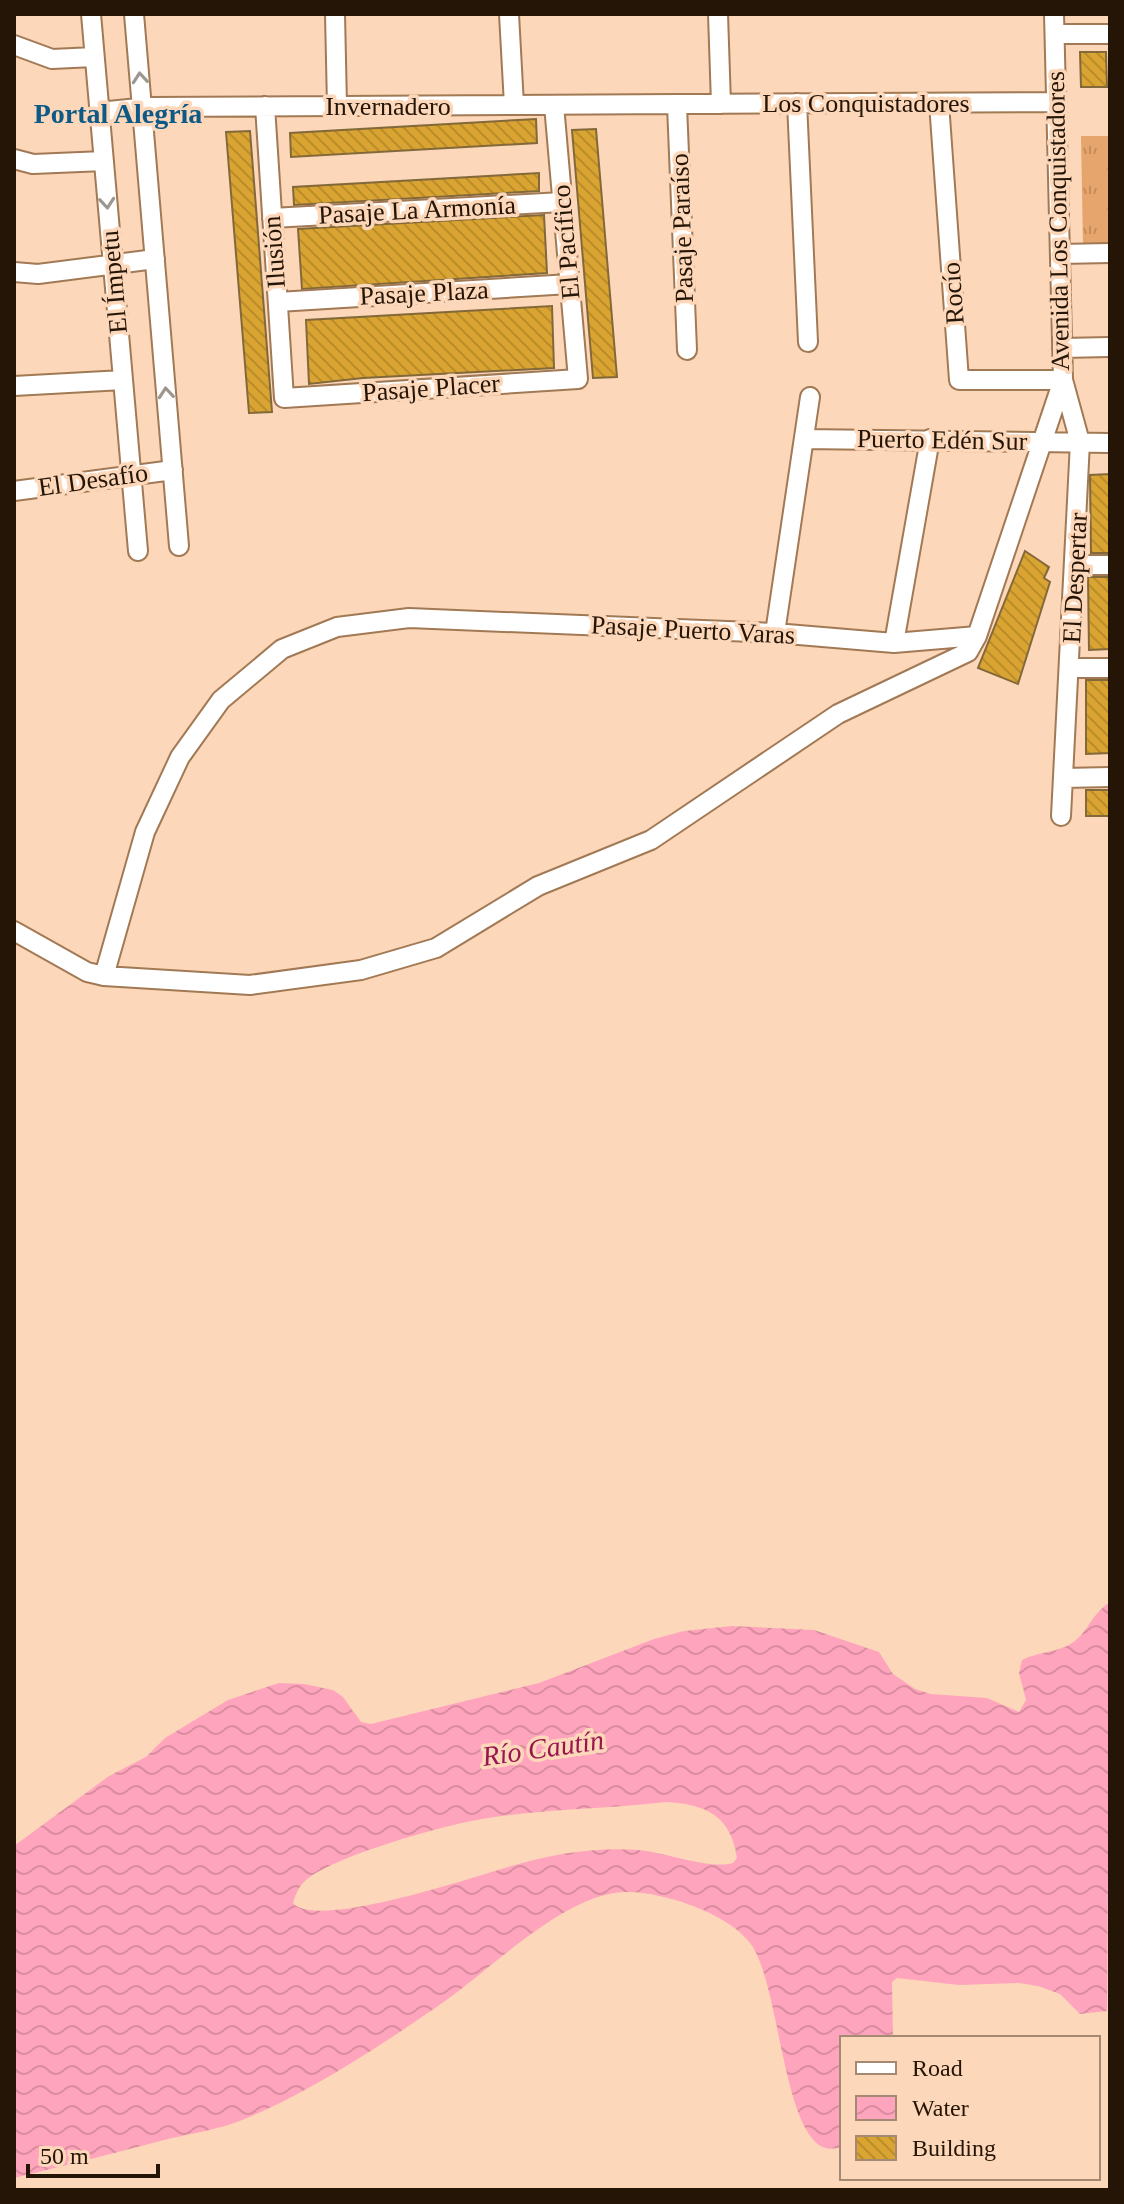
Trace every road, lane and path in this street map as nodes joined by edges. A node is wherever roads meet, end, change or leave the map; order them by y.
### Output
1 (91, 14) edge
2 (134, 14) edge
3 (335, 14) edge
4 (509, 14) edge
5 (718, 14) edge
6 (1054, 14) edge
7 (1055, 34) junction
8 (1110, 34) edge
9 (14, 45) edge
10 (94, 57) junction
11 (1056, 102) junction
12 (797, 103) junction
13 (939, 103) junction
14 (721, 104) junction
15 (514, 105) junction
16 (554, 105) junction
17 (677, 105) junction
18 (265, 106) junction
19 (337, 106) junction
20 (143, 107) junction
21 (99, 112) junction
22 (14, 159) edge
23 (104, 161) junction
24 (562, 202) junction
25 (272, 218) junction
26 (1110, 253) edge
27 (1060, 254) junction
28 (155, 259) junction
29 (113, 266) junction
30 (14, 272) edge
31 (570, 284) junction
32 (278, 302) junction
33 (808, 342) dead end
34 (1110, 347) edge
35 (1062, 348) junction
36 (687, 350) dead end
37 (578, 379) joint
38 (123, 380) junction
39 (1063, 380) junction
40 (14, 386) edge
41 (810, 397) dead end
42 (284, 398) joint
43 (804, 439) junction
44 (930, 439) junction
45 (1041, 441) junction
46 (1080, 442) junction
47 (1110, 443) edge
48 (173, 470) junction
49 (131, 474) junction
50 (14, 491) edge
51 (179, 546) dead end
52 (138, 551) dead end
53 (1077, 565) junction
54 (1110, 565) edge
55 (775, 633) junction
56 (894, 643) junction
57 (973, 644) junction
58 (1071, 668) junction
59 (1110, 668) edge
60 (1110, 777) edge
61 (1064, 778) junction
62 (1061, 816) dead end
63 (14, 931) edge
64 (104, 976) junction

1 - 10 street, El Ímpetu
20 -> 2 street, El Ímpetu
3 - 19 street
4 - 15 street
5 - 14 street
6 - 7 street, Avenida Los Conquistadores
7 - 8 street
7 - 11 street, Avenida Los Conquistadores
9 - 10 street
10 - 21 street, El Ímpetu
11 - 13 street, Los Conquistadores
11 - 27 street, Avenida Los Conquistadores
12 - 13 street, Los Conquistadores
12 - 14 street, Los Conquistadores
12 - 33 street
13 - 39 street, Rocío
14 - 17 street, Los Conquistadores
15 - 16 street, Invernadero
15 - 19 street, Invernadero
16 - 17 street, Invernadero
16 - 24 street, El Pacífico
17 - 36 street, Pasaje Paraíso
18 - 19 street, Invernadero
18 - 20 street, Invernadero
18 - 25 street, Ilusión
20 - 21 street, Invernadero
20 - 28 street, El Ímpetu
21 - 23 street, El Ímpetu
22 - 23 street
23 -> 29 street, El Ímpetu
24 - 25 street, Pasaje La Armonía
24 - 31 street, El Pacífico
25 - 32 street, Ilusión
26 - 27 street
27 - 35 street, Avenida Los Conquistadores
28 - 29 street
48 -> 28 street, El Ímpetu
29 - 30 street
29 - 38 street, El Ímpetu
31 - 32 street, Pasaje Plaza
31 - 37 street, El Pacífico
32 - 42 street, Ilusión
34 - 35 street
35 - 39 street, Avenida Los Conquistadores
37 - 42 street, Pasaje Placer
38 - 40 street
38 - 49 street, El Ímpetu
39 - 45 street, Avenida Los Conquistadores
39 - 46 street, El Despertar
41 - 43 street
43 - 44 street, Puerto Edén Sur
43 - 55 street
44 - 45 street, Puerto Edén Sur
44 - 56 street
45 - 46 street, Puerto Edén Sur
45 - 57 street, Avenida Los Conquistadores
46 - 47 street, Puerto Edén Sur
46 - 53 street, El Despertar
48 - 49 street, El Desafío
48 - 51 street, El Ímpetu
49 - 50 street, El Desafío
49 - 52 street, El Ímpetu
53 - 54 street
53 - 58 street, El Despertar
55 - 56 street, Pasaje Puerto Varas
55 - 64 street, Pasaje Puerto Varas
56 - 57 street, Pasaje Puerto Varas
57 - 64 street
58 - 59 street
58 - 61 street, El Despertar
60 - 61 street
61 - 62 street, El Despertar
63 - 64 street

